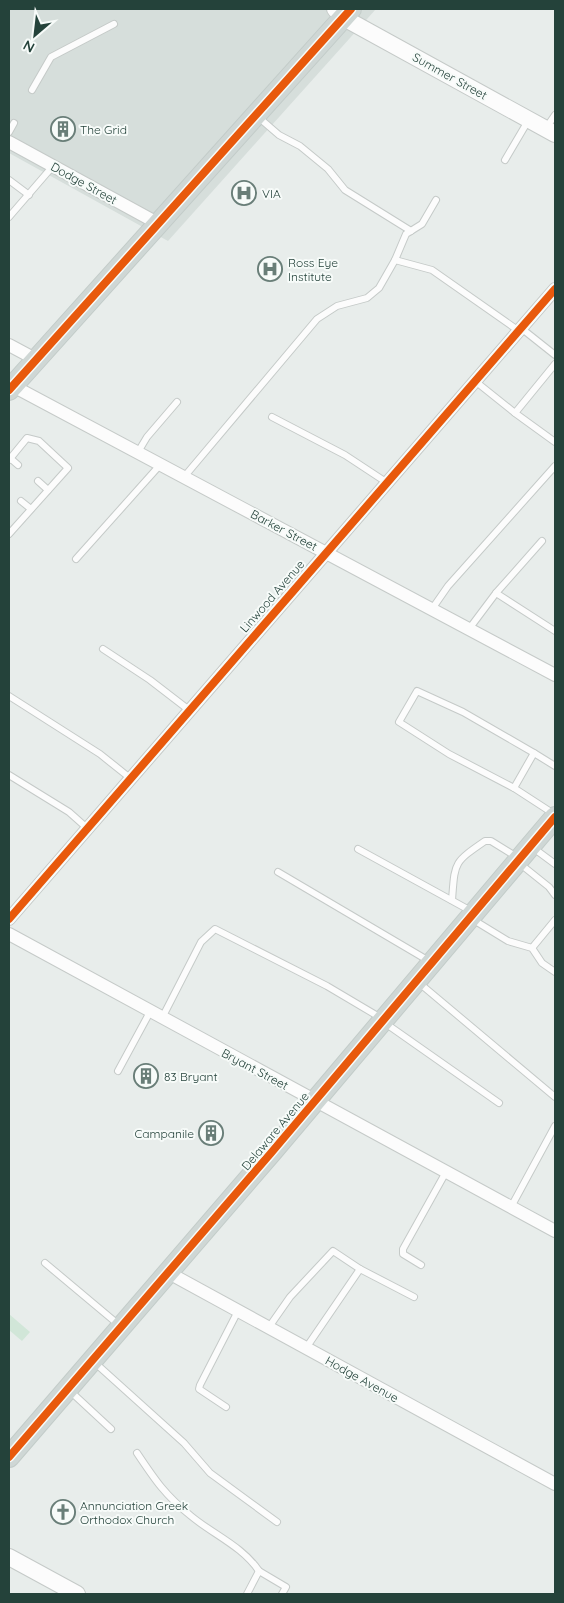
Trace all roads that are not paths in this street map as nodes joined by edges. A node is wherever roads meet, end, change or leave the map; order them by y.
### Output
1 (344, 12) edge
2 (114, 24) dead end
3 (32, 90) dead end
4 (256, 115) junction
5 (555, 115) edge
6 (529, 120) junction
7 (14, 123) dead end
8 (9, 132) edge
9 (550, 132) edge
10 (9, 142) edge
11 (505, 160) dead end
12 (53, 166) junction
13 (9, 180) edge
14 (29, 195) junction
15 (436, 200) dead end
16 (9, 217) edge
17 (158, 224) junction
18 (411, 231) junction
19 (395, 260) junction
20 (555, 289) edge
21 (520, 329) junction
22 (9, 345) edge
23 (555, 355) edge
24 (37, 360) junction
25 (555, 364) edge
26 (475, 381) junction
27 (11, 388) edge
28 (177, 402) dead end
29 (515, 413) junction
30 (272, 417) dead end
31 (555, 442) edge
32 (138, 452) junction
33 (9, 459) edge
34 (160, 464) junction
35 (18, 465) dead end
36 (555, 466) edge
37 (184, 477) junction
38 (38, 481) dead end
39 (386, 482) junction
40 (48, 490) junction
41 (22, 501) dead end
42 (31, 509) junction
43 (10, 530) edge
44 (542, 541) dead end
45 (325, 552) junction
46 (76, 559) dead end
47 (496, 592) junction
48 (432, 609) junction
49 (469, 630) junction
50 (555, 631) edge
51 (103, 649) dead end
52 (555, 675) edge
53 (9, 696) edge
54 (189, 710) junction
55 (534, 753) junction
56 (555, 766) edge
57 (9, 776) edge
58 (130, 778) junction
59 (514, 788) junction
60 (555, 816) edge
61 (87, 828) junction
62 (358, 849) dead end
63 (523, 856) junction
64 (555, 864) edge
65 (278, 872) dead end
66 (555, 895) edge
67 (452, 900) junction
68 (473, 915) junction
69 (9, 919) edge
70 (555, 920) edge
71 (9, 934) edge
72 (532, 948) junction
73 (432, 963) junction
74 (555, 972) edge
75 (417, 981) junction
76 (156, 1015) junction
77 (383, 1021) junction
78 (118, 1071) dead end
79 (555, 1097) edge
80 (315, 1101) junction
81 (499, 1102) dead end
82 (555, 1126) edge
83 (446, 1172) junction
84 (511, 1207) junction
85 (555, 1231) edge
86 (45, 1263) dead end
87 (421, 1265) dead end
88 (360, 1269) junction
89 (169, 1273) junction
90 (414, 1297) dead end
91 (238, 1311) junction
92 (122, 1327) junction
93 (269, 1328) junction
94 (306, 1348) junction
95 (92, 1360) junction
96 (67, 1389) junction
97 (226, 1407) dead end
98 (111, 1429) dead end
99 (137, 1453) dead end
100 (9, 1456) edge
101 (555, 1484) edge
102 (277, 1522) dead end
103 (9, 1557) edge
104 (259, 1570) junction
105 (77, 1594) edge
106 (247, 1594) edge
107 (282, 1594) edge

1 - 4 main road
1 - 6 street, Summer Street
2 - 3 lane
4 - 17 main road
4 - 18 lane
5 - 9 lane
6 - 9 street, Summer Street
6 - 11 lane
7 - 8 lane
10 - 12 street, Dodge Street
12 - 14 lane
12 - 17 street, Dodge Street
13 - 14 lane
14 - 16 lane
15 - 18 lane
17 - 24 main road
18 - 19 lane
19 - 21 lane
19 - 37 lane
20 - 21 street, Linwood Avenue
21 - 23 lane
21 - 26 street, Linwood Avenue
22 - 24 street
24 - 27 main road
25 - 29 lane
26 - 29 lane
26 - 39 street, Linwood Avenue
27 - 32 street, Barker Street
28 - 32 lane
29 - 31 lane
30 - 39 lane
32 - 34 street, Barker Street
33 - 35 lane
33 - 40 lane
34 - 37 street, Barker Street
34 - 46 lane
36 - 48 lane
37 - 45 street, Barker Street
38 - 40 lane
39 - 45 street, Linwood Avenue
40 - 42 lane
41 - 42 lane
42 - 43 lane
44 - 47 lane
45 - 48 street, Barker Street
45 - 54 street, Linwood Avenue
47 - 49 lane
47 - 50 lane
48 - 49 street, Barker Street
49 - 52 street, Barker Street
51 - 54 lane
53 - 58 lane
54 - 58 street, Linwood Avenue
55 - 56 lane
55 - 59 lane
55 - 59 lane
57 - 61 lane
58 - 61 street, Linwood Avenue
59 - 60 lane
60 - 63 main road, Delaware Avenue
61 - 69 street, Linwood Avenue
62 - 67 lane
63 - 64 lane
63 - 66 lane
63 - 67 lane
63 - 68 main road, Delaware Avenue
65 - 73 lane
67 - 68 lane
68 - 72 lane
68 - 73 main road, Delaware Avenue
70 - 72 lane
71 - 76 street, Bryant Street
72 - 74 lane
73 - 75 main road, Delaware Avenue
75 - 77 main road, Delaware Avenue
75 - 79 lane
76 - 77 lane
76 - 78 lane
76 - 80 street, Bryant Street
77 - 80 main road, Delaware Avenue
77 - 81 lane
80 - 83 street, Bryant Street
80 - 89 main road, Delaware Avenue
82 - 84 lane
83 - 84 street, Bryant Street
83 - 87 lane
84 - 85 street, Bryant Street
86 - 92 lane
88 - 90 lane
88 - 93 lane
88 - 94 lane
89 - 91 street, Hodge Avenue
89 - 92 main road, Delaware Avenue
91 - 93 street, Hodge Avenue
91 - 97 lane
92 - 95 main road, Delaware Avenue
93 - 94 street, Hodge Avenue
94 - 101 street, Hodge Avenue
95 - 96 main road, Delaware Avenue
95 - 102 lane
96 - 98 lane
96 - 100 main road, Delaware Avenue
99 - 104 lane
103 - 105 street
104 - 106 lane
104 - 107 lane

